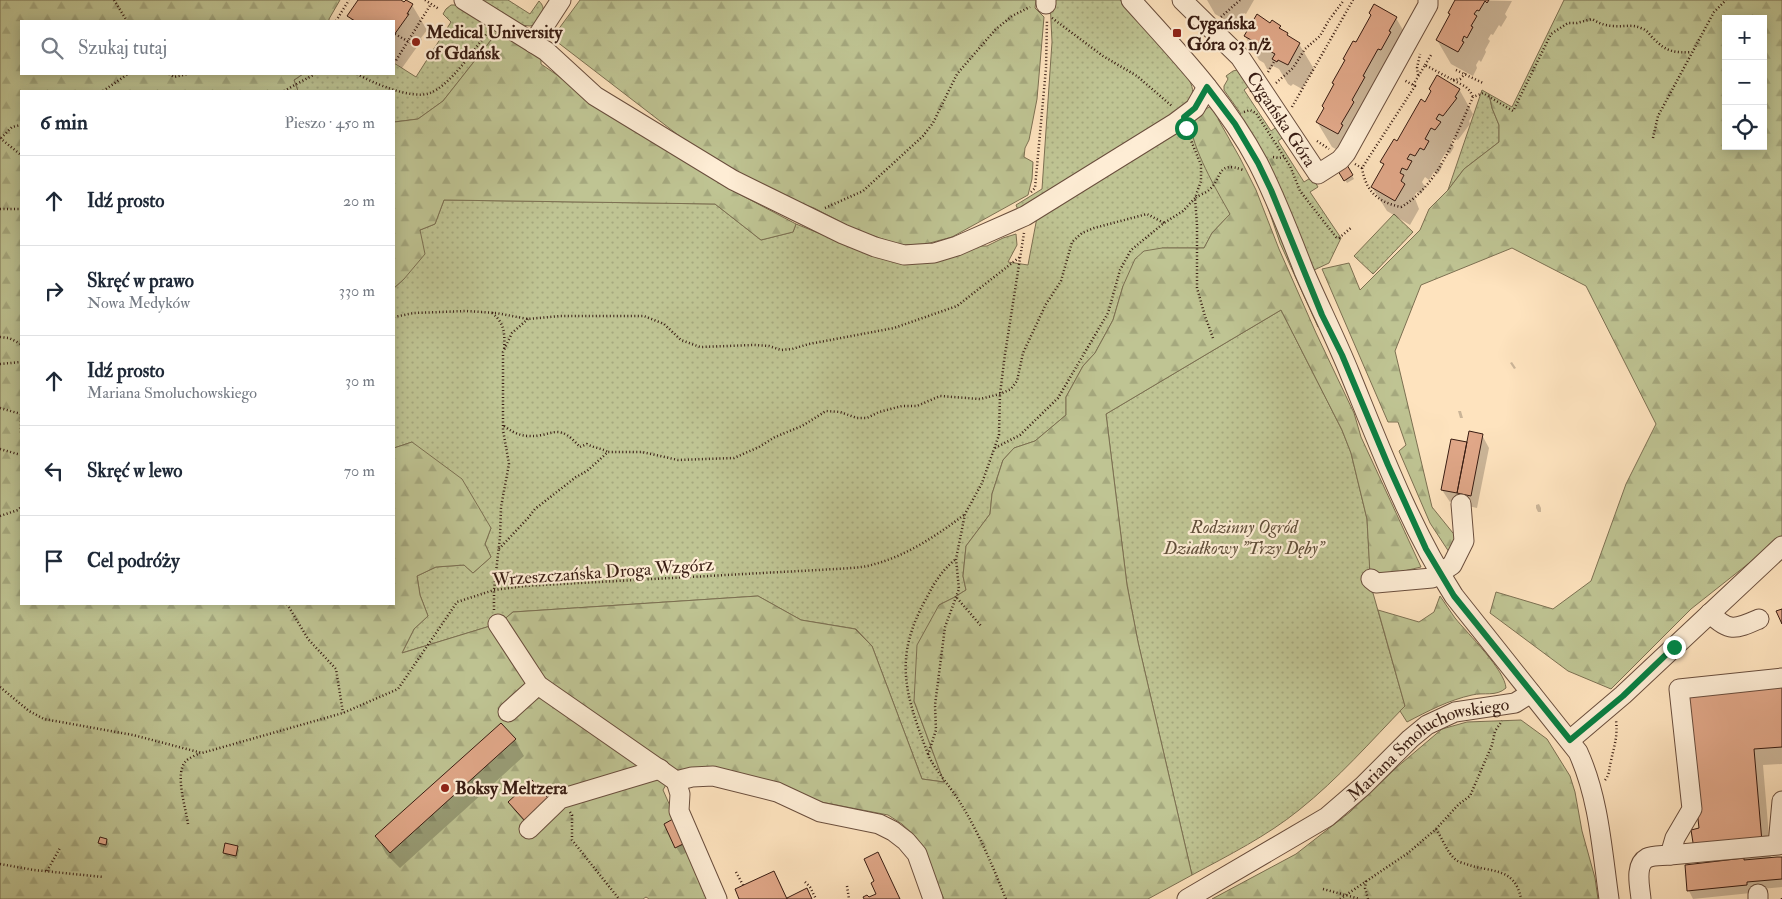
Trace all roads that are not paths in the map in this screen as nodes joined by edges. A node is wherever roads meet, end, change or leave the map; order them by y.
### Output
1 (464, 0) edge
2 (560, 0) edge
3 (1131, 0) edge
4 (1182, 0) edge
5 (1428, 0) edge
6 (533, 43) junction
7 (1207, 87) junction
8 (1461, 504) dead end
9 (1782, 546) edge
10 (1440, 574) junction
11 (1371, 579) dead end
12 (1710, 613) junction
13 (1760, 619) dead end
14 (498, 624) dead end
15 (1782, 678) edge
16 (538, 685) junction
17 (1531, 693) junction
18 (508, 712) dead end
19 (1570, 740) junction
20 (660, 769) junction
21 (676, 781) junction
22 (1782, 801) edge
23 (529, 829) dead end
24 (1670, 855) junction
25 (717, 899) edge
26 (933, 899) edge
27 (1188, 899) edge
28 (1610, 899) edge
29 (1641, 899) edge

1 - 6 street
2 - 6 street
3 - 7 street
4 - 5 street, Cygańska Góra
6 - 7 street
7 - 10 street
8 - 10 street
9 - 12 street
10 - 11 street
10 - 17 street
12 - 13 street
12 - 19 street
14 - 16 street
15 - 24 street
16 - 18 street
16 - 20 street
17 - 19 street, Mariana Smoluchowskiego
17 - 27 street, Mariana Smoluchowskiego
19 - 28 street, Mariana Smoluchowskiego
20 - 21 street
20 - 23 street
21 - 25 street
21 - 26 street
22 - 24 street
24 - 29 street

